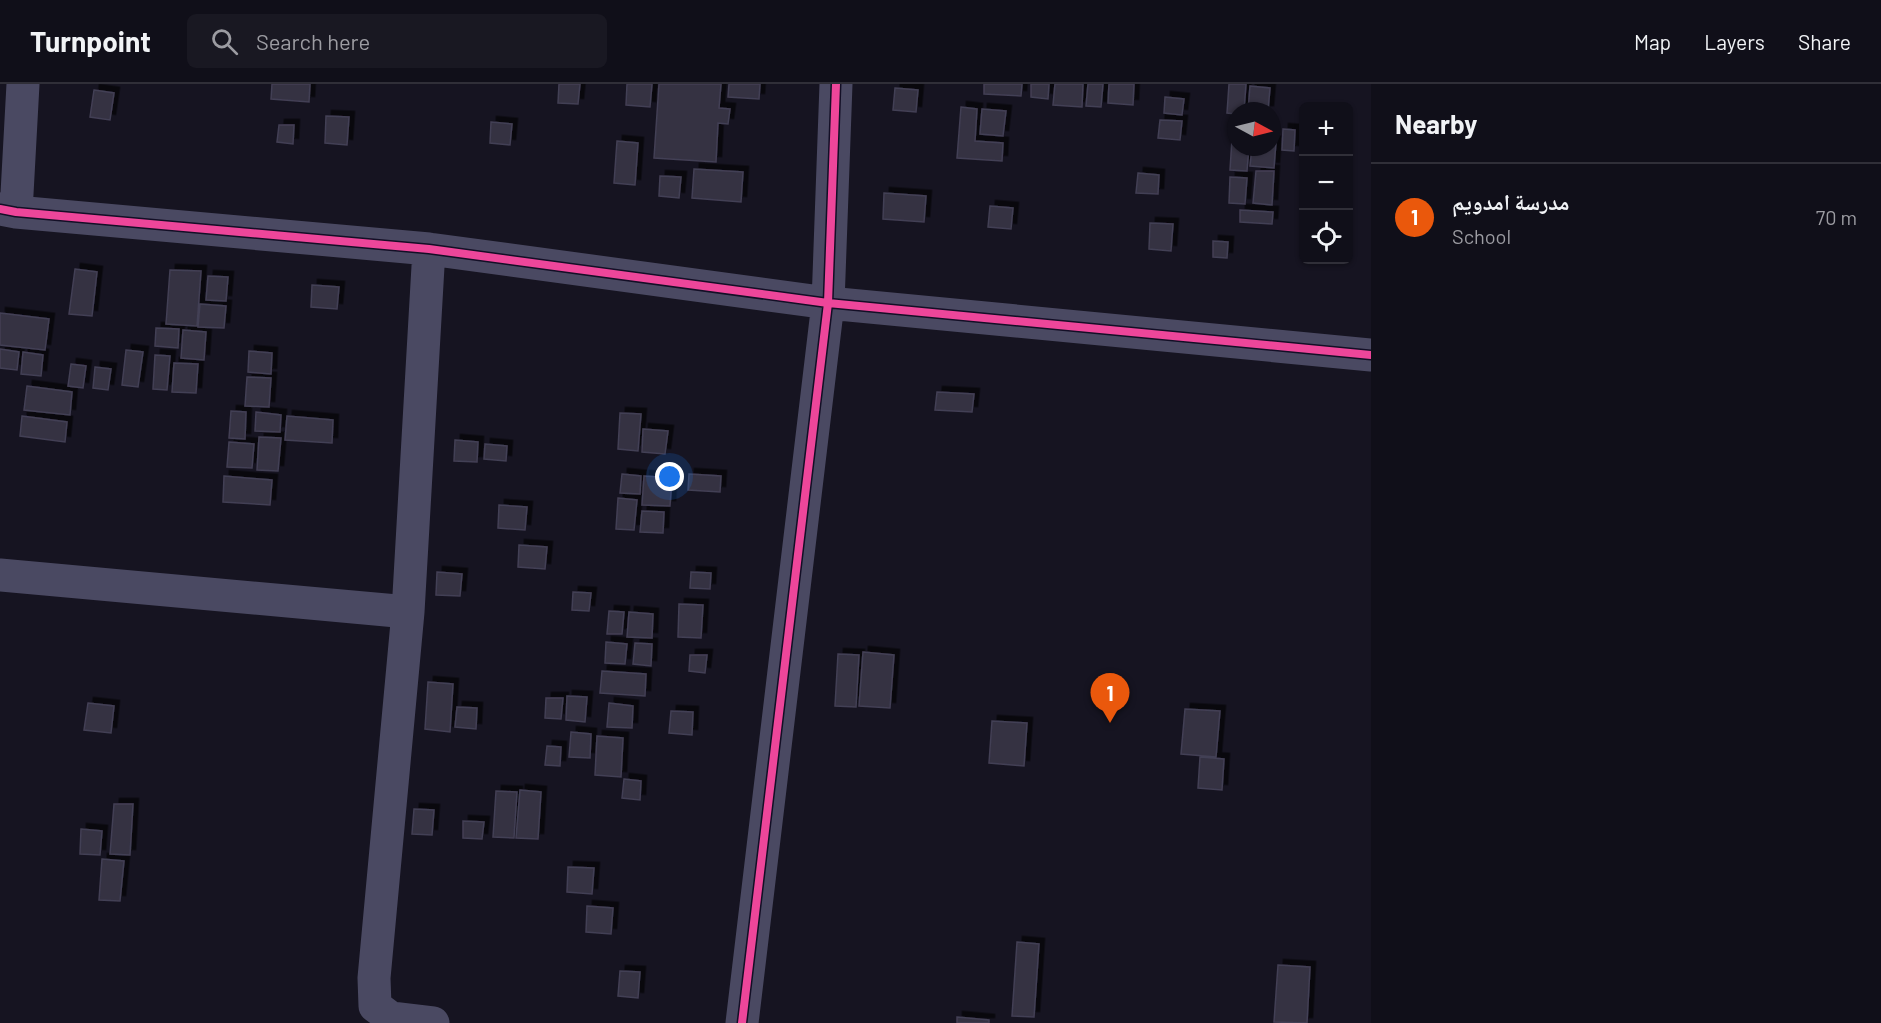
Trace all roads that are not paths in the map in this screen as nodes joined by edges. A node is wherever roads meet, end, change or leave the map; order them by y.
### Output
1 (23, 84) edge
2 (836, 84) edge
3 (8, 211) edge
4 (429, 249) junction
5 (828, 303) junction
6 (1371, 355) edge
7 (0, 575) edge
8 (408, 612) junction
9 (433, 1023) edge
10 (742, 1023) edge

1 - 3 street
2 - 5 street
3 - 4 street
4 - 5 street
4 - 8 street
5 - 6 street
5 - 10 street
7 - 8 street
8 - 9 street

